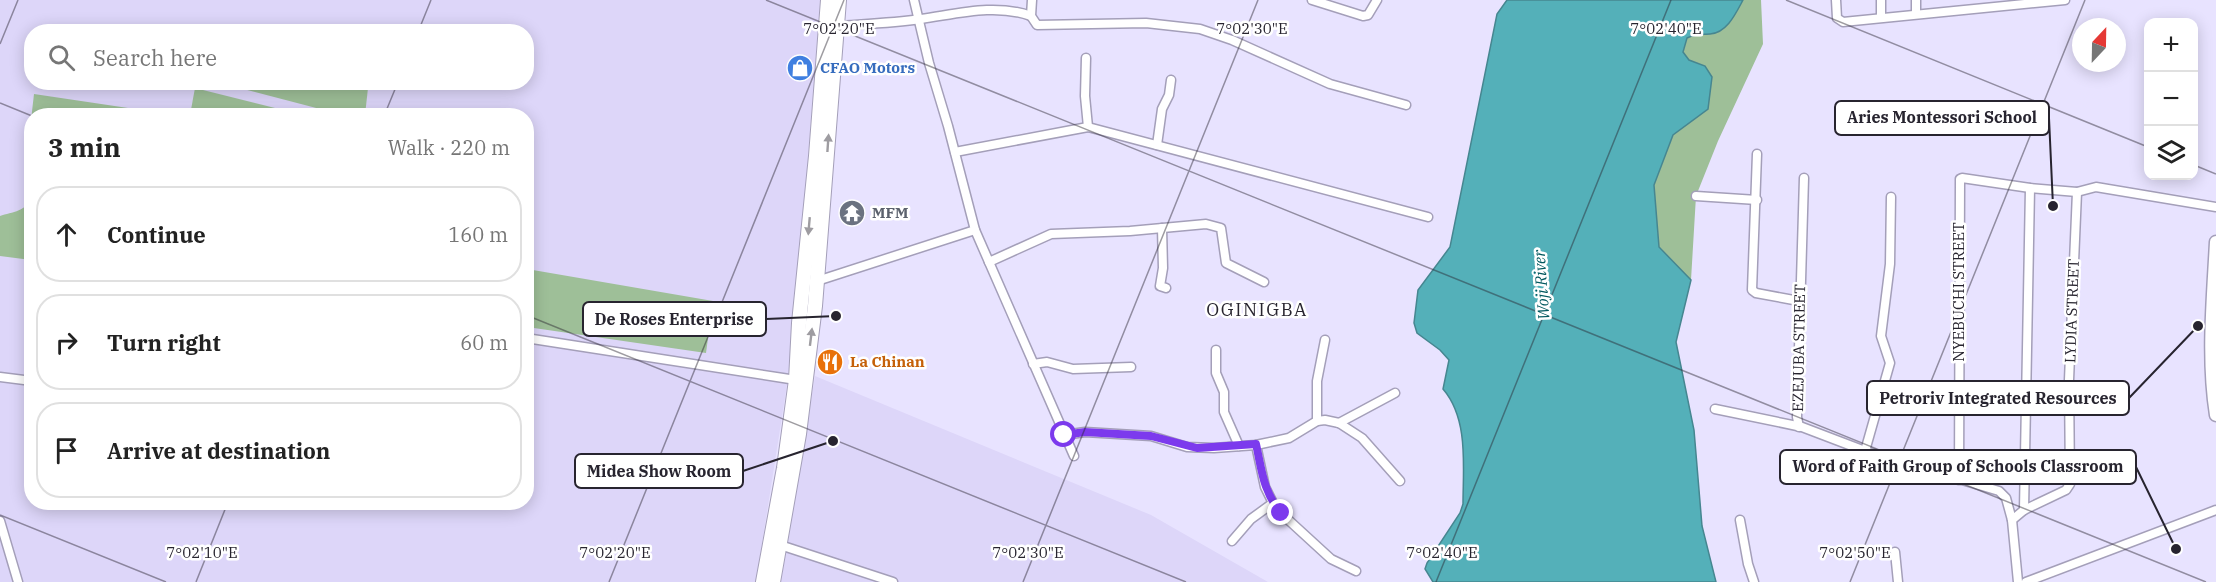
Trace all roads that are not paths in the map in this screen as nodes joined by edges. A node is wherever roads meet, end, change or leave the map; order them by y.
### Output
1 (828, 0) edge
2 (839, 0) edge
3 (914, 0) edge
4 (1032, 0) edge
5 (1312, 0) edge
6 (1377, 0) edge
7 (1836, 0) edge
8 (1881, 0) edge
9 (1916, 0) edge
10 (2065, 0) edge
11 (2002, 3) edge
12 (998, 5) edge
13 (1916, 14) junction
14 (1031, 16) junction
15 (1881, 17) junction
16 (918, 19) junction
17 (837, 26) junction
18 (1086, 58) dead end
19 (1171, 80) dead end
20 (1406, 105) dead end
21 (1088, 127) junction
22 (1157, 145) junction
23 (955, 152) junction
24 (1757, 154) dead end
25 (1804, 178) dead end
26 (2030, 188) junction
27 (2077, 192) junction
28 (1696, 196) dead end
29 (1891, 196) dead end
30 (1756, 200) junction
31 (2216, 207) edge
32 (1428, 217) dead end
33 (1162, 228) junction
34 (975, 230) junction
35 (2216, 242) edge
36 (989, 262) junction
37 (817, 281) junction
38 (1264, 282) dead end
39 (2215, 283) edge
40 (1166, 288) dead end
41 (1799, 301) junction
42 (534, 339) edge
43 (1325, 340) dead end
44 (1216, 350) dead end
45 (1033, 364) junction
46 (1131, 367) dead end
47 (0, 377) edge
48 (24, 380) edge
49 (796, 380) junction
50 (1395, 393) dead end
51 (1715, 409) dead end
52 (2216, 409) edge
53 (1317, 421) junction
54 (1339, 423) junction
55 (1799, 427) junction
56 (1064, 435) junction
57 (1256, 444) junction
58 (1239, 446) junction
59 (1865, 451) junction
60 (1074, 456) dead end
61 (1959, 480) junction
62 (1400, 482) dead end
63 (1273, 503) junction
64 (2024, 510) junction
65 (2216, 510) edge
66 (1740, 520) dead end
67 (2012, 520) junction
68 (0, 521) edge
69 (1232, 541) dead end
70 (780, 545) junction
71 (1895, 552) dead end
72 (1356, 571) dead end
73 (18, 582) edge
74 (763, 582) edge
75 (773, 582) edge
76 (893, 582) edge
77 (1754, 582) edge
78 (1898, 582) edge
79 (2018, 582) edge
80 (2026, 582) edge

1 -> 49 main road
2 - 17 main road
3 - 16 street
4 - 14 street
5 - 6 street
7 - 15 street
8 - 15 street
9 - 13 street
10 - 11 street
11 - 13 street
12 - 14 street
12 - 16 street
13 - 15 street
14 - 20 street
16 - 17 street
16 - 23 street
37 -> 17 main road
18 - 21 street
19 - 22 street
21 - 22 street
21 - 23 street
22 - 32 street
23 - 34 street
24 - 30 street
25 - 41 street, EZEJUBA STREET
26 - 27 street
26 - 61 street, NYEBUCHI STREET
26 - 64 street
27 - 31 street
27 - 64 street, LYDIA STREET
28 - 30 street
29 - 59 street
30 - 41 street
33 - 36 street
33 - 38 street
33 - 40 street
34 - 36 street
34 - 37 street
35 - 39 main road
36 - 45 street
70 -> 37 main road
39 - 52 main road
41 - 55 street, EZEJUBA STREET
42 - 49 street
43 - 53 street
44 - 58 street
45 - 46 street
45 - 56 street
47 - 48 street
49 - 74 main road
50 - 54 street
51 - 55 street
53 - 54 street
53 - 57 street
54 - 62 street
55 - 59 street, EZEJUBA STREET
56 - 58 street
56 - 60 street
57 - 58 street
57 - 63 street
59 - 61 street, EZEJUBA STREET
61 - 67 street, EZEJUBA STREET
63 - 69 street
63 - 72 street
64 - 67 street
65 - 80 street
66 - 77 street
67 - 79 street, EZEJUBA STREET
68 - 73 street
70 - 75 main road
70 - 76 street
71 - 78 street

